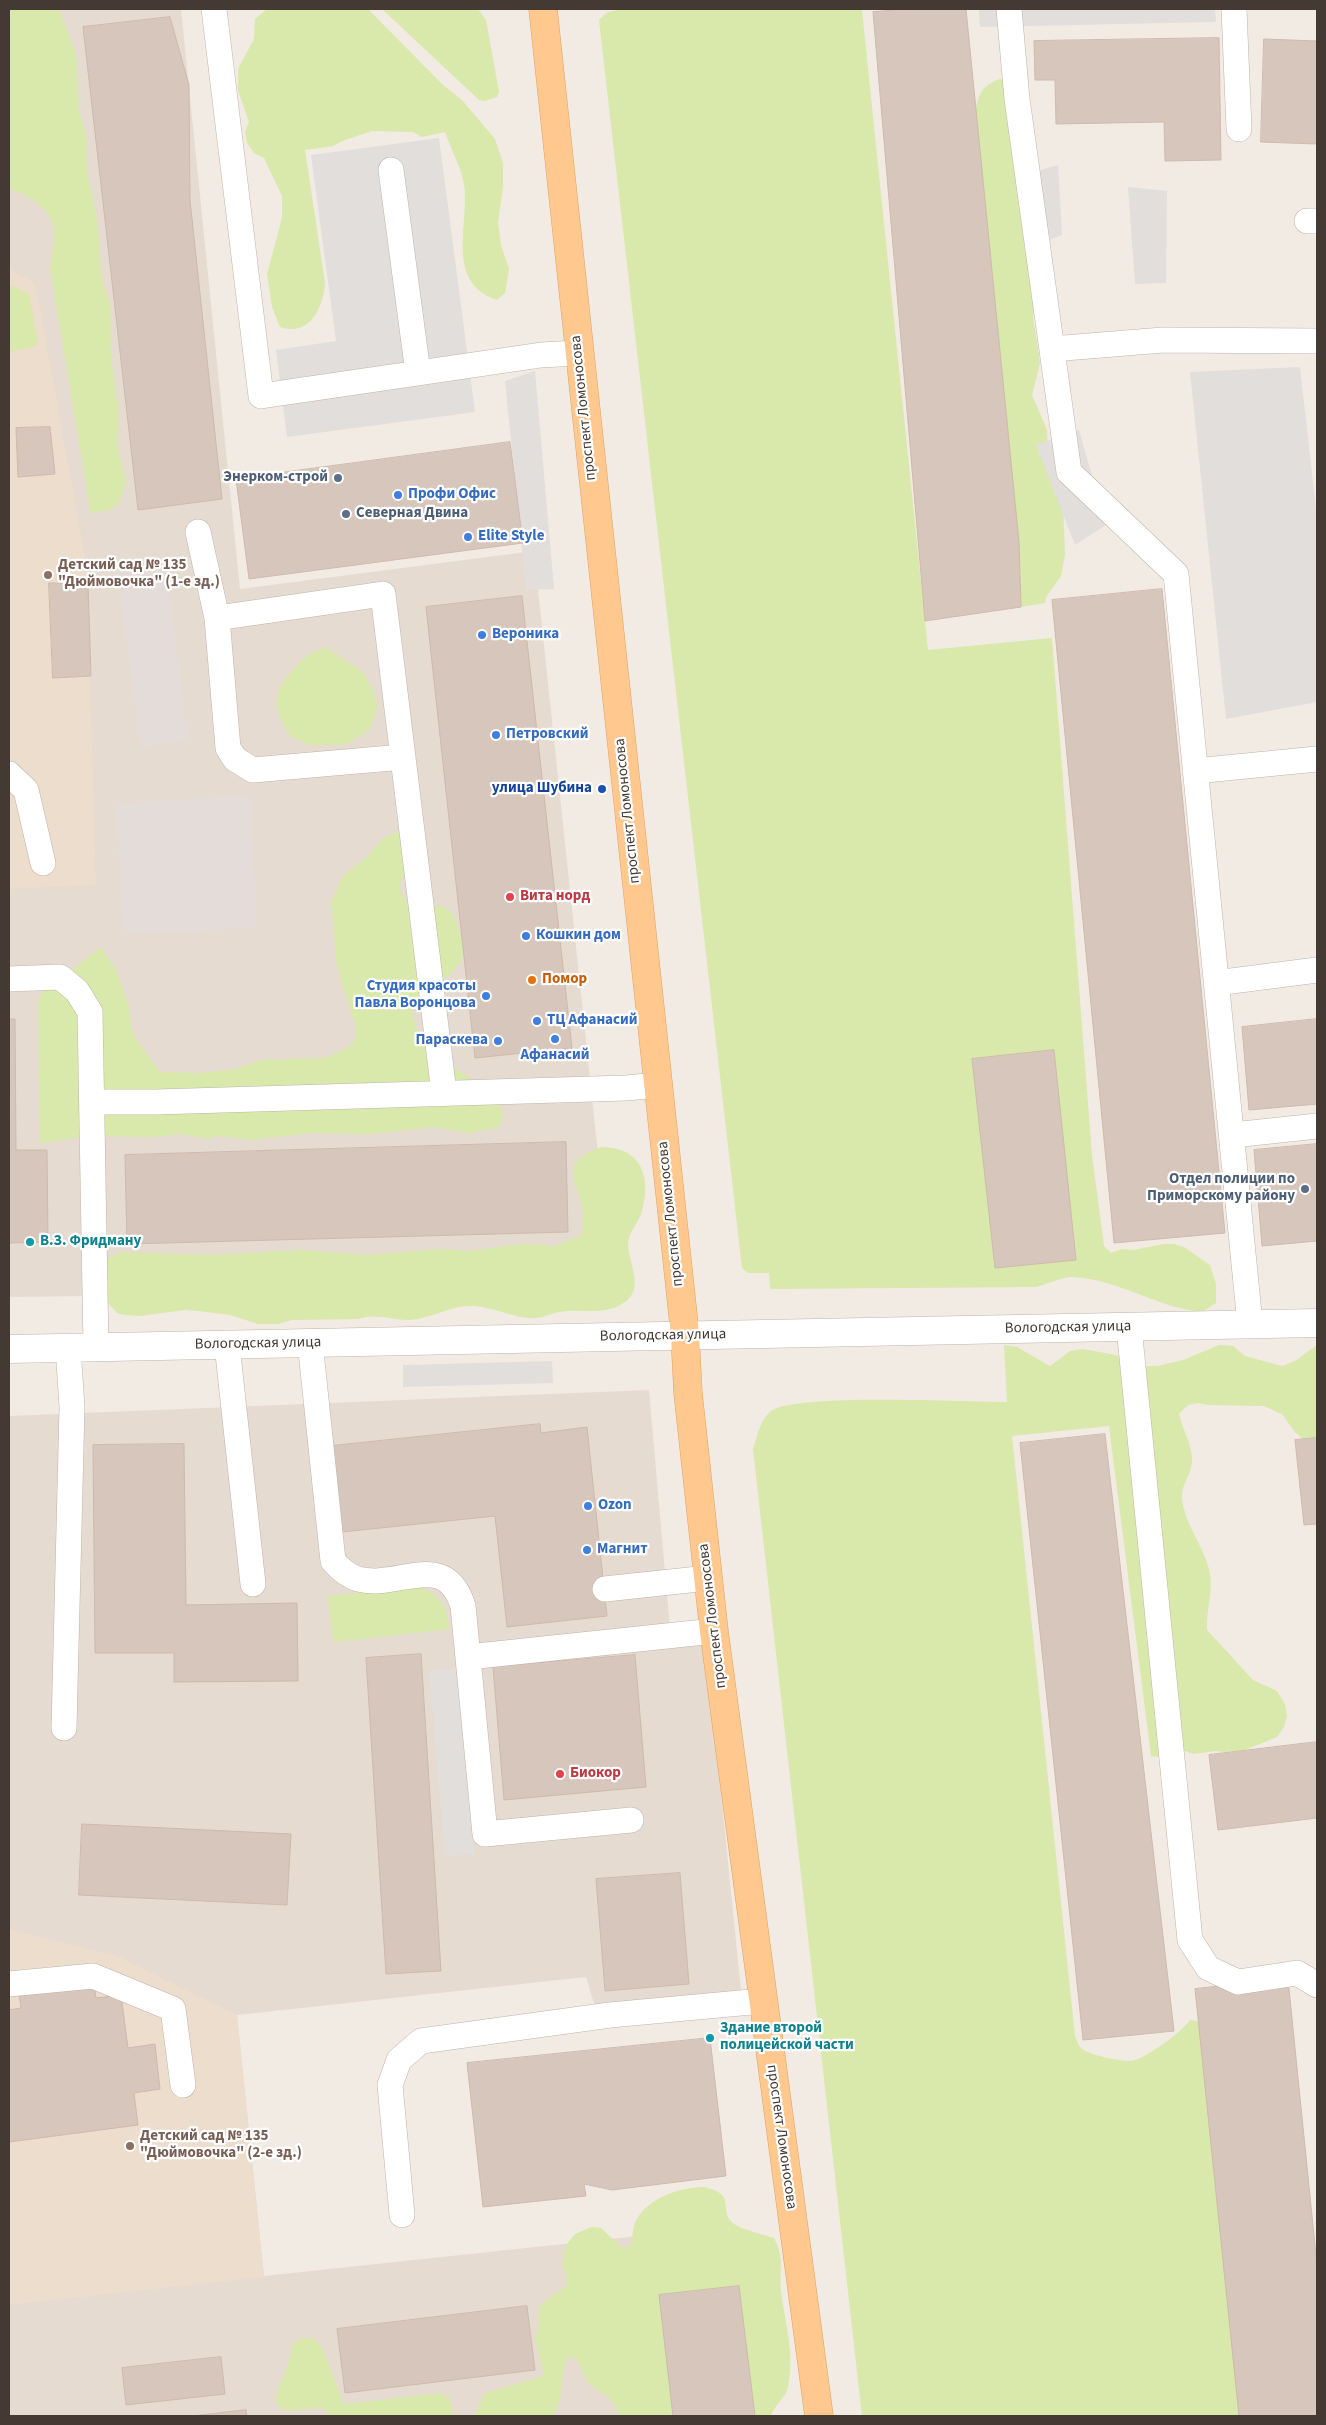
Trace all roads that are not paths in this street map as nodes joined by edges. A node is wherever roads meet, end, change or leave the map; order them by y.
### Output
1 (214, 9) edge
2 (542, 9) edge
3 (1009, 9) edge
4 (1234, 9) edge
5 (1239, 130) dead end
6 (391, 170) dead end
7 (1317, 341) edge
8 (1052, 349) junction
9 (578, 353) junction
10 (418, 373) junction
11 (198, 532) dead end
12 (217, 618) junction
13 (403, 756) junction
14 (1317, 759) edge
15 (1195, 771) junction
16 (9, 774) edge
17 (43, 863) dead end
18 (1317, 970) edge
19 (9, 978) edge
20 (1216, 984) junction
21 (658, 1085) junction
22 (444, 1093) junction
23 (93, 1102) junction
24 (1317, 1126) edge
25 (1233, 1135) junction
26 (1317, 1323) edge
27 (1250, 1324) junction
28 (1129, 1327) junction
29 (685, 1334) junction
30 (310, 1342) junction
31 (227, 1345) junction
32 (68, 1347) junction
33 (96, 1347) junction
34 (9, 1349) edge
35 (708, 1578) junction
36 (253, 1584) dead end
37 (605, 1589) dead end
38 (714, 1631) junction
39 (468, 1657) junction
40 (64, 1728) dead end
41 (631, 1820) dead end
42 (9, 1984) edge
43 (1317, 1985) edge
44 (762, 2001) junction
45 (183, 2085) dead end
46 (402, 2216) dead end
47 (819, 2416) edge

1 - 10 lane
2 - 9 main road, проспект Ломоносова
3 - 8 lane
4 - 5 lane
6 - 10 lane
7 - 8 lane
8 - 15 lane
9 - 10 lane
9 - 21 main road, проспект Ломоносова
11 - 12 lane
12 - 13 lane
12 - 13 lane
13 - 22 lane
14 - 15 lane
15 - 20 lane
16 - 17 lane
18 - 20 lane
19 - 23 lane
20 - 25 lane
21 - 22 lane
21 - 29 main road, проспект Ломоносова
22 - 23 lane
23 - 33 lane
24 - 25 lane
25 - 27 lane
26 - 27 street, Вологодская улица
27 - 28 street, Вологодская улица
28 - 29 street, Вологодская улица
28 - 43 lane
29 - 30 street, Вологодская улица
29 - 35 main road, проспект Ломоносова
30 - 31 street, Вологодская улица
30 - 39 lane
31 - 33 street, Вологодская улица
31 - 36 lane
32 - 33 street, Вологодская улица
32 - 34 street, Вологодская улица
32 - 40 lane
35 - 37 lane
35 - 38 main road, проспект Ломоносова
38 - 39 lane
38 - 44 main road, проспект Ломоносова
39 - 41 lane
42 - 45 lane
44 - 46 lane
44 - 47 main road, проспект Ломоносова

